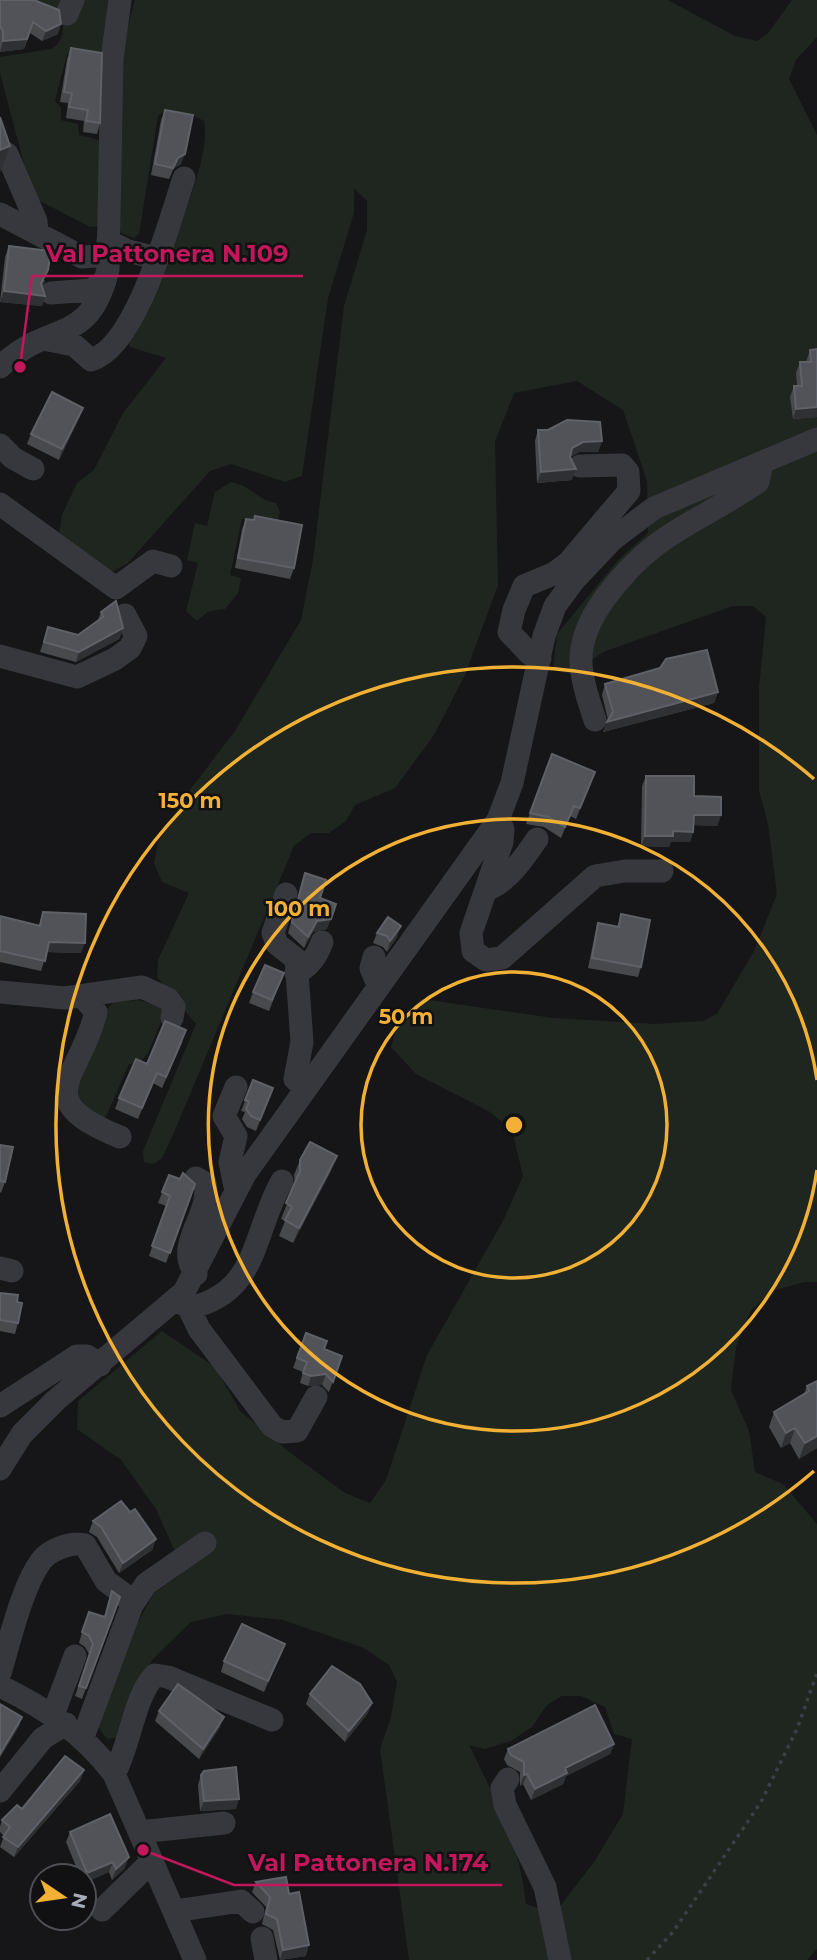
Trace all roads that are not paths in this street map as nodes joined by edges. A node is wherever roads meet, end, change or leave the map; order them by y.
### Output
1 (120, 0) edge
2 (7, 154) edge
3 (184, 178) dead end
4 (0, 214) edge
5 (37, 233) junction
6 (108, 248) junction
7 (156, 258) junction
8 (105, 281) junction
9 (51, 293) dead end
10 (40, 338) junction
11 (0, 367) edge
12 (817, 439) edge
13 (0, 445) edge
14 (762, 463) junction
15 (580, 466) dead end
16 (33, 468) dead end
17 (0, 504) edge
18 (171, 566) dead end
19 (125, 615) dead end
20 (0, 656) edge
21 (540, 658) junction
22 (595, 720) dead end
23 (498, 820) junction
24 (537, 839) dead end
25 (662, 871) dead end
26 (485, 890) junction
27 (286, 894) dead end
28 (322, 942) dead end
29 (374, 957) dead end
30 (296, 973) junction
31 (379, 987) junction
32 (0, 992) edge
33 (82, 996) junction
34 (172, 1018) dead end
35 (236, 1087) dead end
36 (306, 1088) junction
37 (120, 1137) dead end
38 (196, 1178) dead end
39 (282, 1181) dead end
40 (236, 1191) junction
41 (196, 1274) junction
42 (183, 1303) junction
43 (100, 1365) junction
44 (316, 1397) dead end
45 (0, 1406) edge
46 (0, 1469) edge
47 (205, 1544) dead end
48 (132, 1605) junction
49 (75, 1656) dead end
50 (0, 1673) edge
51 (0, 1685) edge
52 (272, 1720) dead end
53 (67, 1725) junction
54 (114, 1774) junction
55 (508, 1779) dead end
56 (0, 1791) edge
57 (224, 1823) dead end
58 (140, 1832) junction
59 (152, 1861) junction
60 (102, 1910) dead end
61 (175, 1911) junction
62 (253, 1912) dead end
63 (195, 1960) edge
64 (560, 1960) edge

1 - 6 street
2 - 5 street
3 - 7 street
4 - 5 street
5 - 6 street
6 - 7 street
6 - 8 street
7 - 10 street
8 - 9 street
8 - 10 street
10 - 11 street
12 - 14 street
13 - 16 street
14 - 21 street
14 - 22 street
15 - 21 street
17 - 18 street
19 - 20 street
21 - 23 street
23 - 26 street
23 - 31 street
24 - 26 street
25 - 26 street
27 - 30 street
28 - 30 street
29 - 31 street
30 - 36 street
31 - 36 street
32 - 33 street
33 - 34 street
33 - 37 street
35 - 40 street
36 - 40 street
38 - 41 street
39 - 42 street
40 - 41 street
41 - 42 street
42 - 43 street
42 - 44 street
43 - 45 street
43 - 46 street
47 - 48 street
48 - 50 street
48 - 53 street
49 - 53 street
51 - 53 street
52 - 54 street
53 - 54 street
53 - 56 street
54 - 58 street
55 - 64 street
57 - 58 street
58 - 59 street
59 - 60 street
59 - 61 street
61 - 62 street
61 - 63 street

